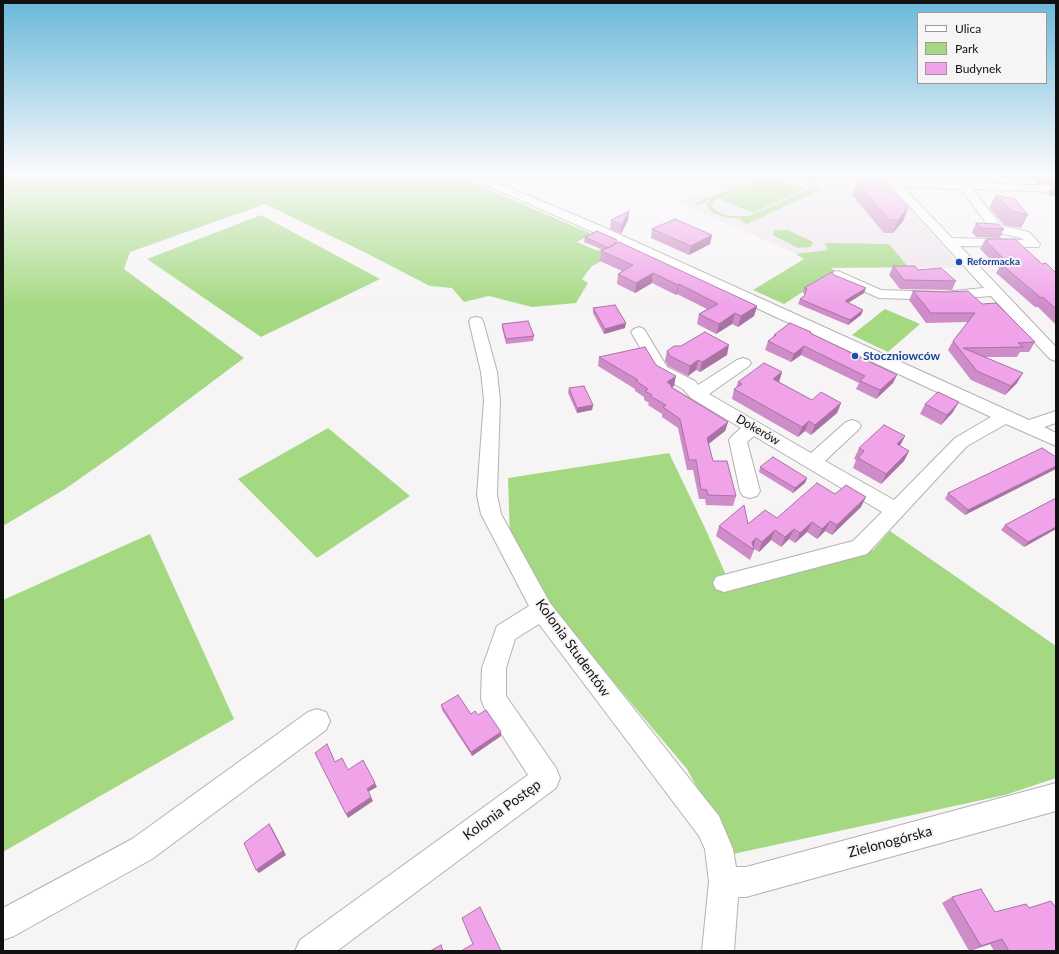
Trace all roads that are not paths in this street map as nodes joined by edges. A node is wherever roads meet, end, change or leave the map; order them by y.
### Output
1 (573, 219) edge
2 (927, 219) edge
3 (989, 219) edge
4 (949, 242) junction
5 (838, 275) edge
6 (995, 291) junction
7 (476, 322) dead end
8 (639, 332) dead end
9 (1056, 356) edge
10 (743, 363) dead end
11 (697, 394) junction
12 (1005, 417) junction
13 (1056, 417) edge
14 (852, 426) dead end
15 (1028, 427) junction
16 (753, 428) junction
17 (1056, 440) edge
18 (814, 462) junction
19 (750, 491) dead end
20 (895, 510) junction
21 (724, 583) dead end
22 (542, 610) junction
23 (317, 721) dead end
24 (1056, 797) edge
25 (724, 882) junction
26 (3, 925) edge
27 (311, 951) edge
28 (718, 951) edge

1 - 12 street
2 - 4 street
3 - 4 street
4 - 6 street
5 - 6 street
6 - 9 street
7 - 22 street, Kolonia Studentów
8 - 11 street, Dokerów
10 - 11 street
11 - 16 street, Dokerów
12 - 15 street
12 - 20 street
13 - 15 street
14 - 18 street
15 - 17 street
16 - 18 street, Dokerów
16 - 19 street
18 - 20 street, Dokerów
20 - 21 street
22 - 25 street, Kolonia Studentów
22 - 27 street, Kolonia Postęp
23 - 26 street
24 - 25 street, Zielonogórska
25 - 28 street, Kolonia Studentów

